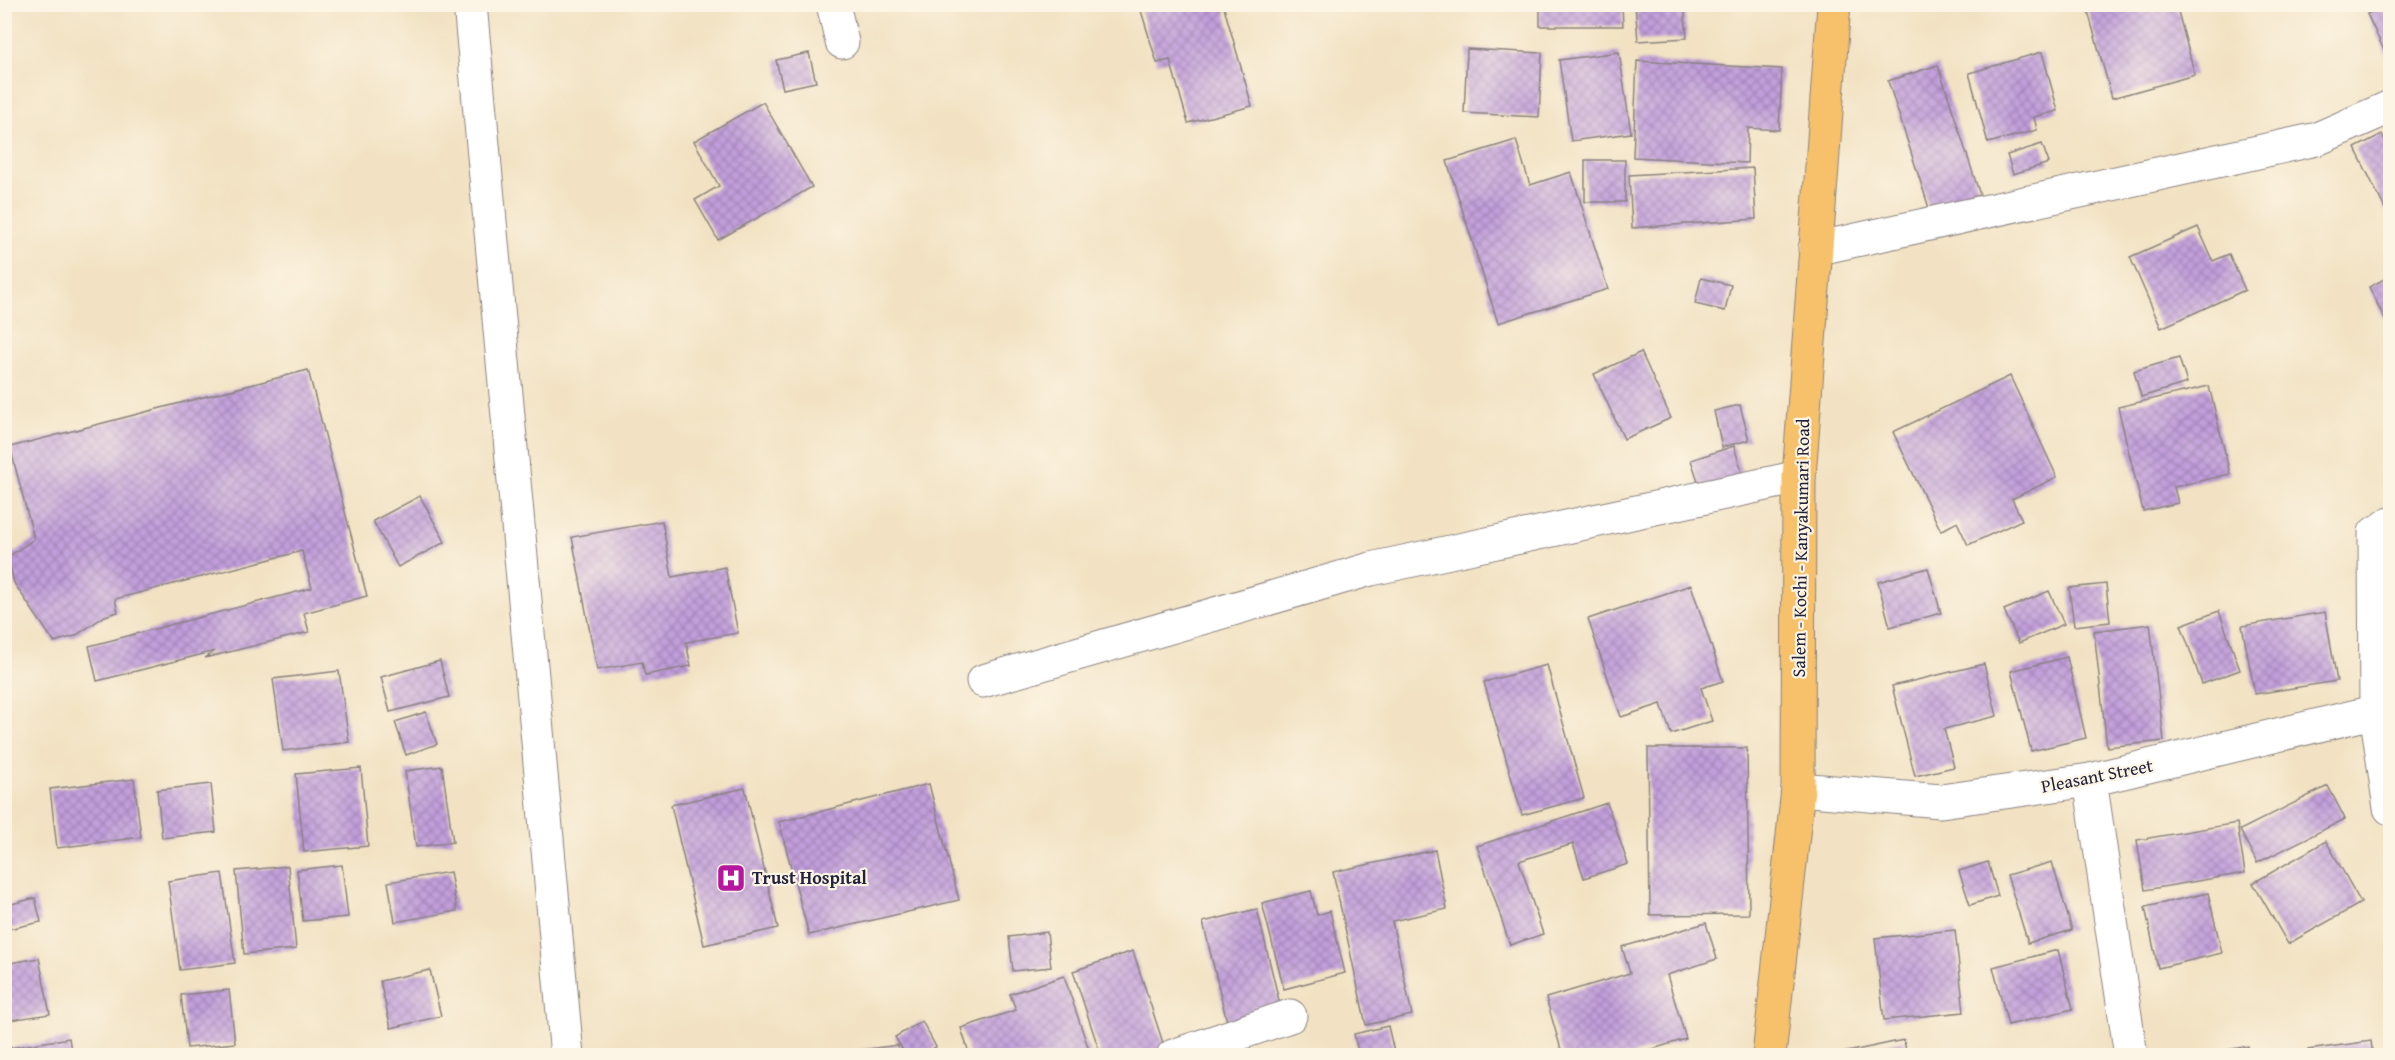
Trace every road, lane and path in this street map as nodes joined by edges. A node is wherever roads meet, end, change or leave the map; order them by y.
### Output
1 (470, 4) edge
2 (833, 4) edge
3 (1834, 4) edge
4 (842, 42) dead end
5 (2391, 107) edge
6 (1815, 249) junction
7 (1799, 477) junction
8 (2391, 524) edge
9 (983, 681) dead end
10 (2383, 709) edge
11 (2090, 780) junction
12 (1798, 789) junction
13 (2391, 808) edge
14 (1290, 1016) dead end
15 (567, 1056) edge
16 (1173, 1056) edge
17 (1769, 1056) edge
18 (2131, 1056) edge

1 - 15 street
2 - 4 street
3 - 6 highway, Salem - Kochi - Kanyakumari Road
5 - 6 street
6 - 7 highway, Salem - Kochi - Kanyakumari Road
7 - 9 street
7 - 12 highway, Salem - Kochi - Kanyakumari Road
8 - 10 street
10 - 11 street, Pleasant Street
10 - 13 street
11 - 12 street, Pleasant Street
11 - 18 street
12 - 17 highway, Salem - Kochi - Kanyakumari Road
14 - 16 street

